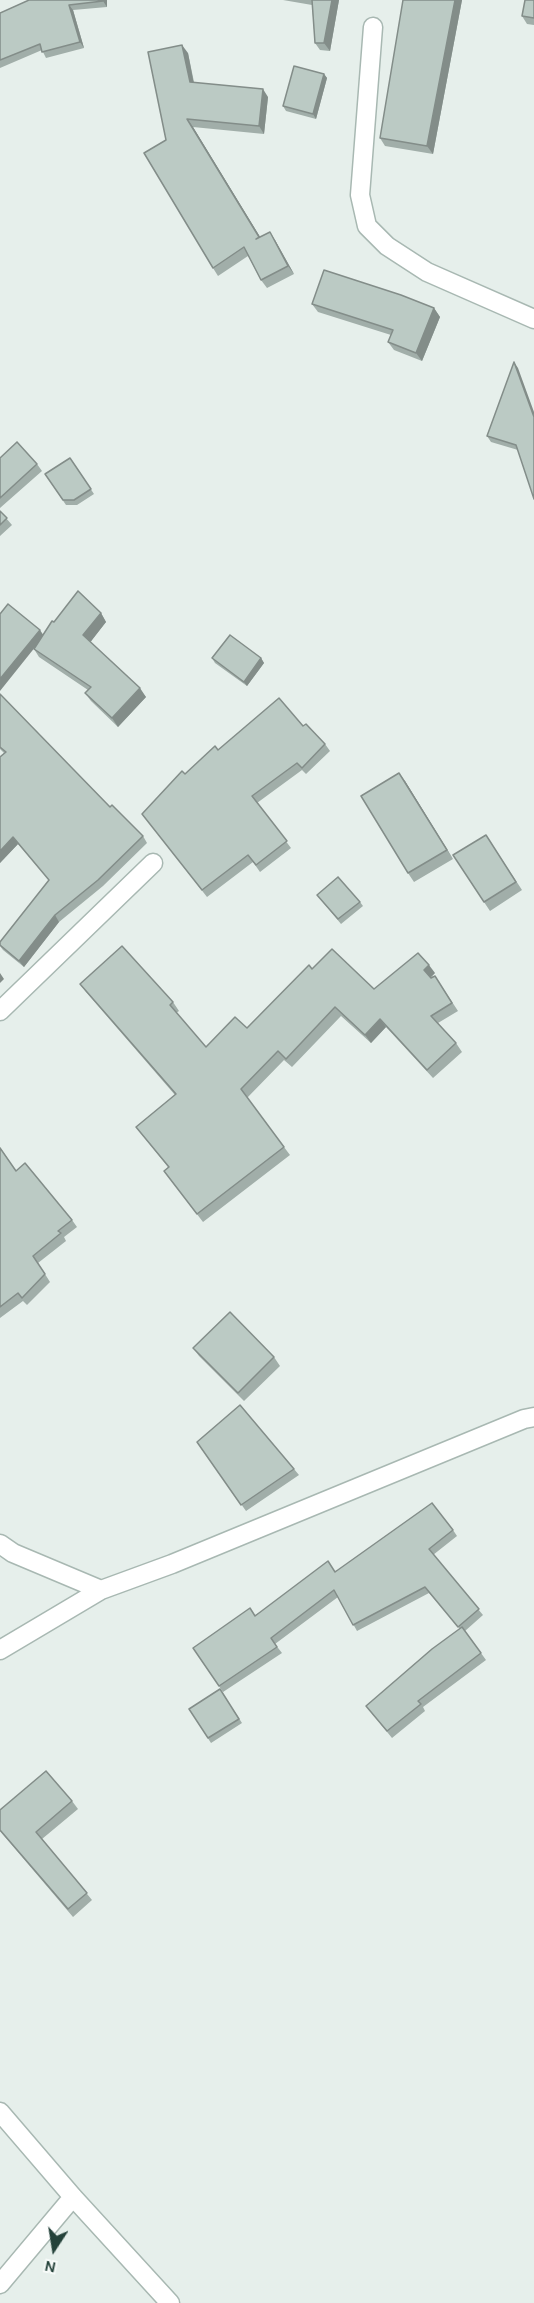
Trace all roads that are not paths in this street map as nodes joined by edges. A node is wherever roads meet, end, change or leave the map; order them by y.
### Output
1 (373, 27) dead end
2 (534, 319) edge
3 (153, 863) dead end
4 (0, 1011) edge
5 (534, 1417) edge
6 (0, 1544) edge
7 (101, 1590) junction
8 (0, 1650) edge
9 (0, 2112) edge
10 (73, 2197) junction
11 (0, 2284) edge
12 (170, 2303) edge

1 - 2 street
3 - 4 street
5 - 7 street
6 - 7 street
7 - 8 street
9 - 10 street
10 - 11 street
10 - 12 street

